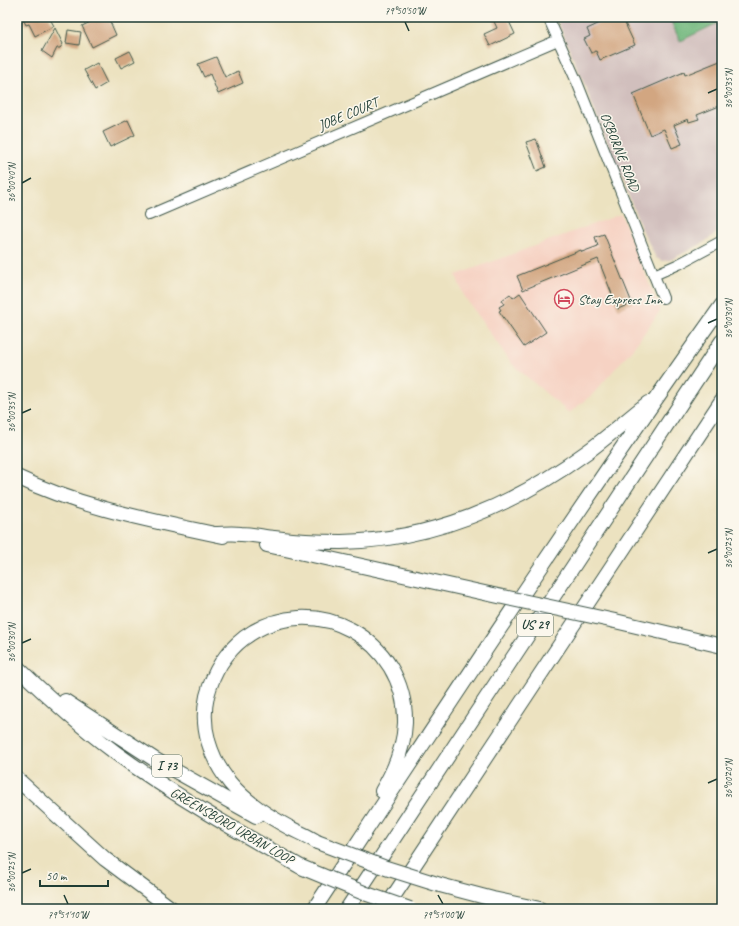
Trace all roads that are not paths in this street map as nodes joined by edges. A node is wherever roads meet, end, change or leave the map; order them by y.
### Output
1 (548, 17) edge
2 (558, 40) junction
3 (149, 215) dead end
4 (722, 241) edge
5 (654, 275) junction
6 (663, 298) dead end
7 (722, 305) edge
8 (722, 341) edge
9 (660, 392) junction
10 (722, 400) edge
11 (17, 477) edge
12 (214, 534) junction
13 (722, 646) edge
14 (21, 671) edge
15 (17, 779) edge
16 (370, 825) junction
17 (317, 842) junction
18 (172, 909) edge
19 (314, 909) edge
20 (347, 909) edge
21 (385, 909) edge
22 (410, 909) edge
23 (540, 909) edge

1 - 2 street, OSBORNE ROAD
2 - 3 street, JOBE COURT
2 - 5 street, OSBORNE ROAD
4 - 5 street
5 - 6 street, OSBORNE ROAD
7 - 9 highway
8 - 20 highway, US 29
9 - 12 highway
9 - 16 highway
10 - 21 highway, US 29
11 - 12 highway
12 - 13 highway, bridge
14 - 17 highway, I 73
14 - 22 highway, GREENSBORO URBAN LOOP / I 73, bridge
15 - 18 highway
16 - 17 highway
16 - 19 highway
17 - 23 highway, I 73, bridge

